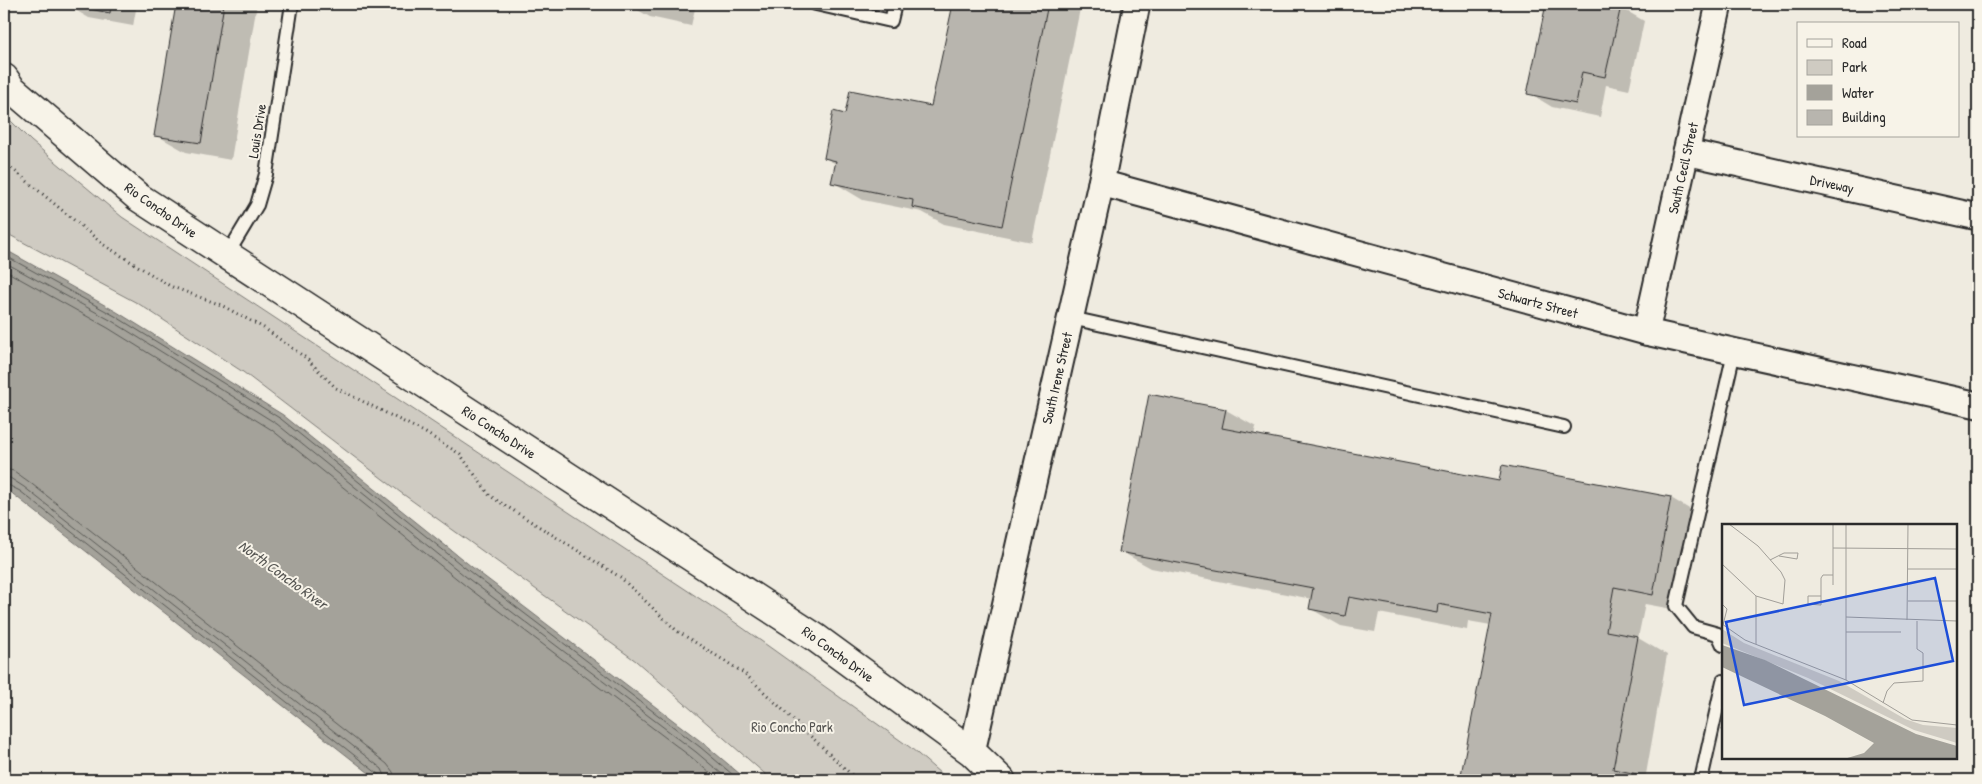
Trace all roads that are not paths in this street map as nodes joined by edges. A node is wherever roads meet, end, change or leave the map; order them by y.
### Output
1 (292, 4) edge
2 (816, 4) edge
3 (895, 4) edge
4 (1137, 4) edge
5 (1719, 4) edge
6 (4, 78) edge
7 (1686, 152) junction
8 (1102, 183) junction
9 (1978, 217) edge
10 (227, 255) junction
11 (1071, 318) junction
12 (1646, 332) junction
13 (1734, 352) junction
14 (1978, 405) edge
15 (1564, 427) dead end
16 (1722, 643) edge
17 (1722, 686) edge
18 (972, 752) junction
19 (1001, 780) edge
20 (1701, 780) edge

1 - 10 lane, Louis Drive
2 - 3 lane
4 - 8 street, South Irene Street
5 - 7 street, South Cecil Street
6 - 10 street, Rio Concho Drive
7 - 9 street, Driveway
7 - 12 street, South Cecil Street
8 - 11 street, South Irene Street
8 - 12 street, Schwartz Street
10 - 18 street, Rio Concho Drive
11 - 15 lane
11 - 18 street, South Irene Street
12 - 13 street, Schwartz Street
13 - 14 street, Schwartz Street
13 - 16 lane
17 - 20 lane
18 - 19 street, Rio Concho Drive

